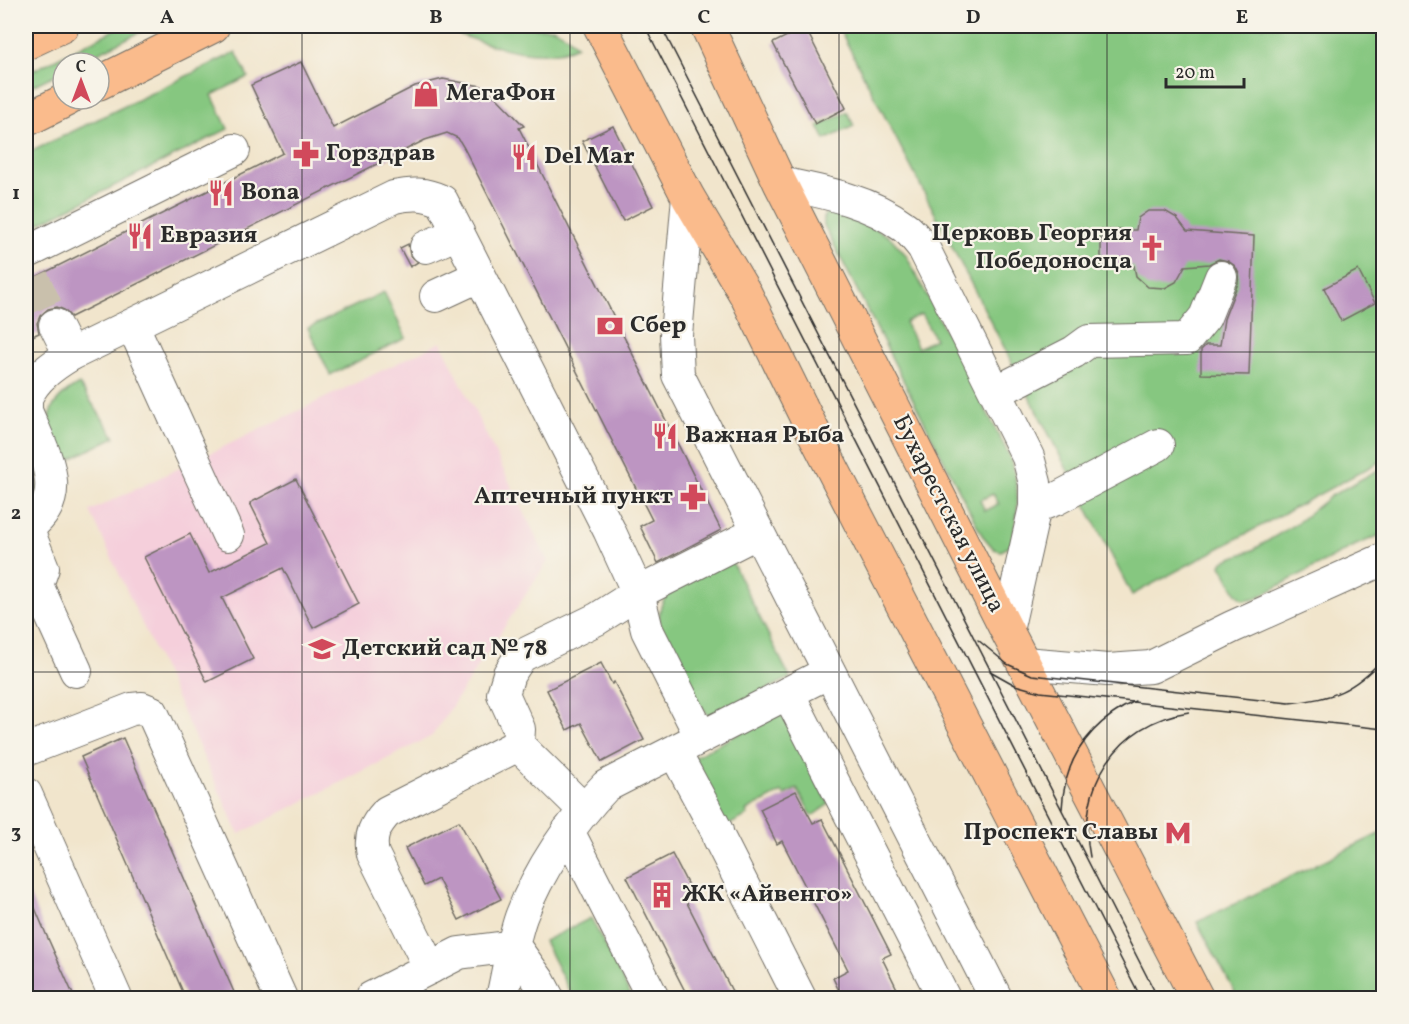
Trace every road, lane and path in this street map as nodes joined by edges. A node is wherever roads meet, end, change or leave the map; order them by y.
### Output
1 (62, 26) edge
2 (213, 26) edge
3 (600, 26) edge
4 (707, 26) edge
5 (26, 43) edge
6 (111, 77) edge
7 (51, 108) edge
8 (26, 120) edge
9 (234, 150) dead end
10 (780, 183) junction
11 (688, 197) junction
12 (458, 233) junction
13 (426, 248) dead end
14 (28, 265) edge
15 (479, 276) junction
16 (1221, 277) dead end
17 (436, 296) dead end
18 (56, 325) tunnel mouth
19 (133, 326) junction
20 (70, 355) junction
21 (996, 392) junction
22 (26, 399) edge
23 (1158, 445) dead end
24 (1035, 507) junction
25 (26, 529) edge
26 (758, 532) junction
27 (228, 535) dead end
28 (1383, 559) edge
29 (31, 586) edge
30 (638, 593) junction
31 (1007, 631) junction
32 (1024, 663) junction
33 (76, 671) dead end
34 (829, 672) junction
35 (788, 693) junction
36 (518, 745) junction
37 (688, 745) junction
38 (26, 750) edge
39 (26, 794) edge
40 (575, 820) junction
41 (514, 946) junction
42 (430, 968) junction
43 (933, 995) edge
44 (116, 999) edge
45 (281, 999) edge
46 (371, 999) edge
47 (502, 999) edge
48 (548, 999) edge
49 (653, 999) edge
50 (800, 999) edge
51 (996, 999) edge
52 (1105, 999) edge
53 (1197, 999) edge

1 - 5 main road
2 - 6 main road
3 - 11 main road
4 - 10 main road, Бухарестская улица
7 - 8 main road
9 - 14 street
10 - 21 street
10 - 31 main road, Бухарестская улица
11 - 26 street
11 - 52 main road
12 - 13 street
12 - 15 street
12 - 19 street
15 - 17 street
15 - 30 street
16 - 21 street
18 - 20 street
19 - 20 street
19 - 27 street
20 - 22 street
21 - 24 street
22 - 25 street
23 - 24 street
24 - 31 street
25 - 29 street
26 - 30 street
26 - 34 street
28 - 32 street
29 - 33 street
30 - 36 street
30 - 37 street
31 - 32 main road, Бухарестская улица
32 - 53 main road, Бухарестская улица
34 - 35 street
34 - 51 street
35 - 37 street
35 - 43 street
36 - 40 street
36 - 42 street
37 - 40 street
37 - 50 street
38 - 45 street
39 - 44 street
40 - 41 street
40 - 49 street
41 - 42 street
41 - 47 street
41 - 48 street
42 - 46 street

